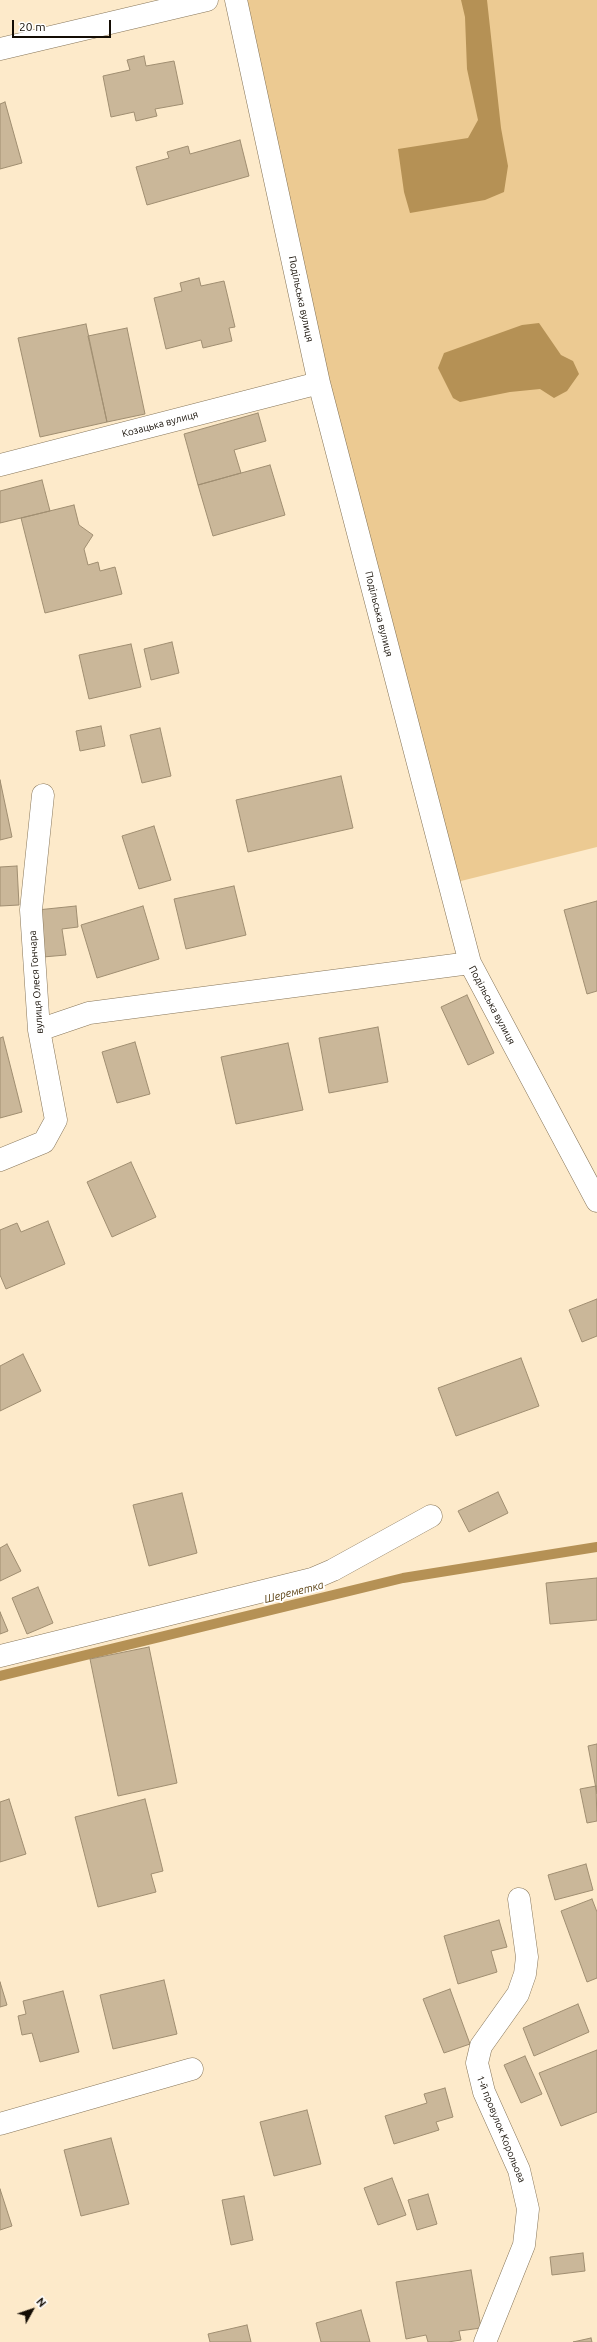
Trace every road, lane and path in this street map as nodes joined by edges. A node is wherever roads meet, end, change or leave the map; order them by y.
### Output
1 (207, 0) edge
2 (236, 0) edge
3 (0, 49) edge
4 (319, 383) junction
5 (0, 465) edge
6 (42, 795) dead end
7 (470, 964) junction
8 (39, 1030) junction
9 (0, 1160) edge
10 (597, 1201) edge
11 (431, 1516) dead end
12 (0, 1656) edge
13 (519, 1899) dead end
14 (192, 2069) dead end
15 (0, 2124) edge
16 (485, 2342) edge

1 - 3 street
2 - 4 street, Подільська вулиця
4 - 5 street, Козацька вулиця
4 - 7 street, Подільська вулиця
6 - 8 street, вулиця Олеся Гончара
7 - 8 street
7 - 10 street, Подільська вулиця
8 - 9 street, вулиця Олеся Гончара
11 - 12 street
13 - 16 street, 1-й провулок Корольова
14 - 15 street

